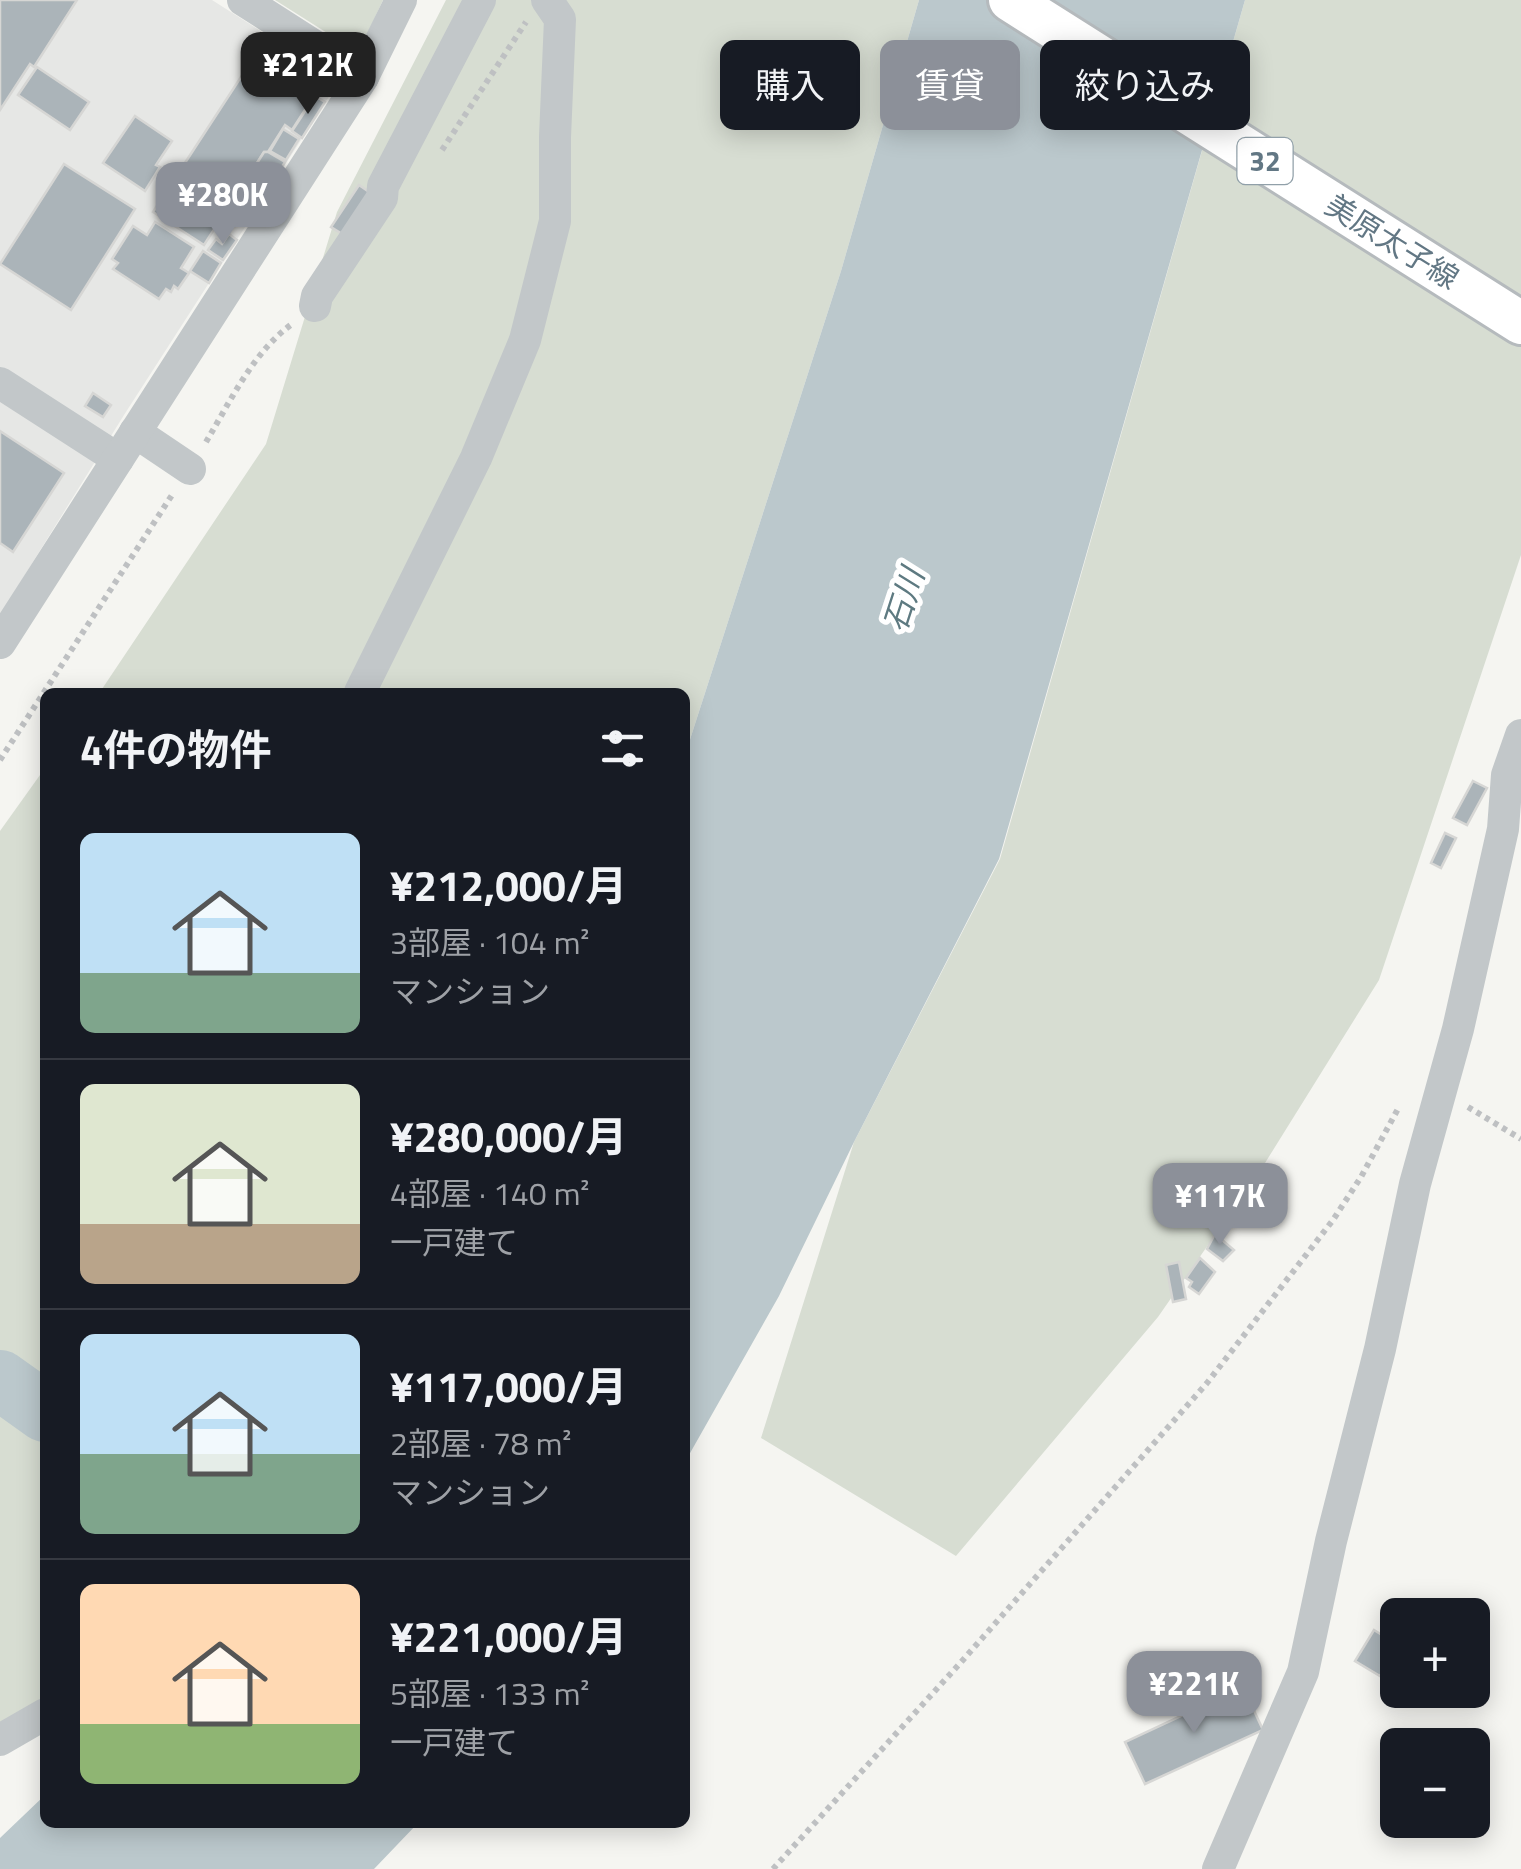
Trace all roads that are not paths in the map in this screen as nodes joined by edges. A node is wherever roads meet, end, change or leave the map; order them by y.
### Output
1 (243, 0) edge
2 (400, 0) edge
3 (480, 0) edge
4 (547, 0) edge
5 (1010, 0) edge
6 (363, 77) junction
7 (315, 306) dead end
8 (1521, 323) edge
9 (0, 383) edge
10 (126, 446) junction
11 (190, 469) road end
12 (0, 643) edge
13 (362, 688) edge
14 (1521, 735) edge
15 (40, 1717) edge
16 (0, 1740) edge
17 (1218, 1869) edge

1 - 6 street
2 - 6 street
3 - 7 street
4 - 13 street
5 - 8 main road, 美原太子線 / 32
6 - 10 street
9 - 10 street
10 - 11 street
10 - 12 street
14 - 17 street
15 - 16 street

